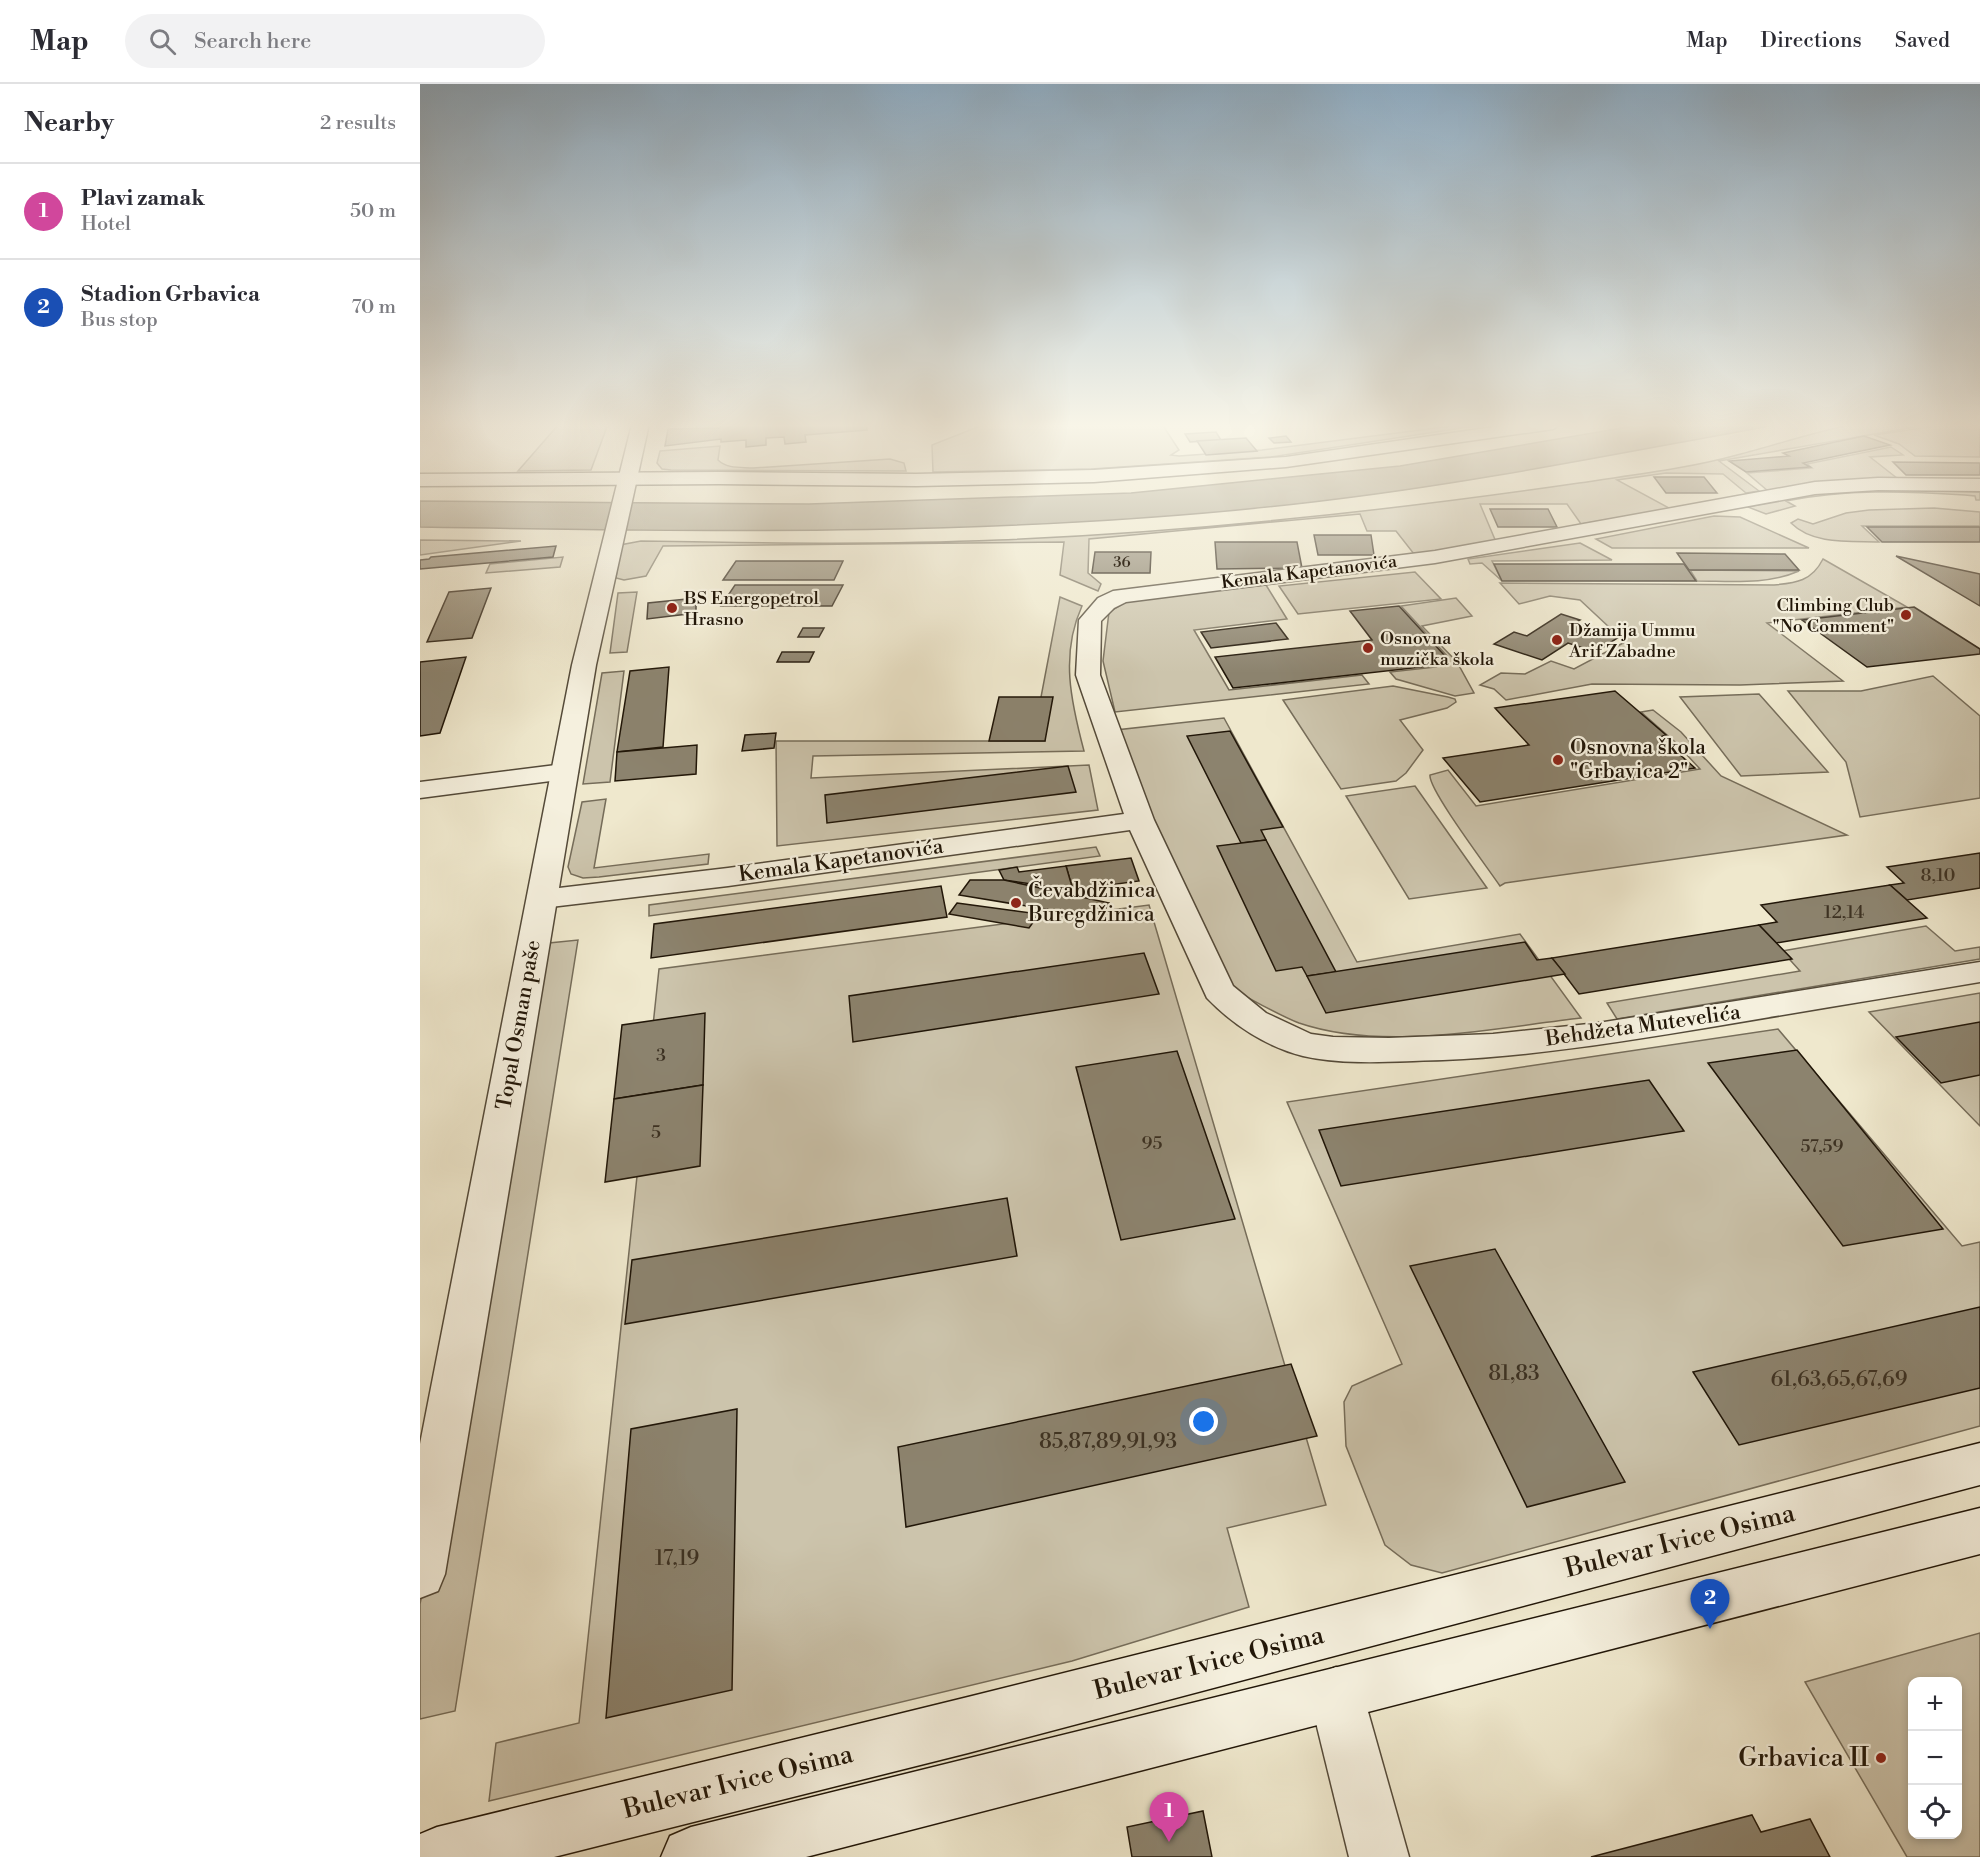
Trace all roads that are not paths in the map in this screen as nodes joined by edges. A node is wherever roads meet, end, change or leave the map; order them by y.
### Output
1 (622, 507) edge
2 (1712, 507) edge
3 (564, 772) junction
4 (420, 790) edge
5 (1140, 820) junction
6 (542, 899) junction
7 (1980, 972) edge
8 (1303, 1044) joint
9 (1980, 1464) edge
10 (1980, 1532) edge
11 (420, 1574) edge
12 (1336, 1694) junction
13 (437, 1857) edge
14 (691, 1857) edge
15 (1379, 1857) edge

1 - 3 street, Topal Osman paše
2 - 5 street, Kemala Kapetanovića
3 - 4 street
3 - 6 street, Topal Osman paše
5 - 6 street, Kemala Kapetanovića
5 - 8 street, Kemala Kapetanovića
6 - 11 street, Topal Osman paše
7 - 8 street, Behdžeta Mutevelića
9 - 13 street, Bulevar Ivice Osima
10 - 12 street
12 - 14 street
12 - 15 street

